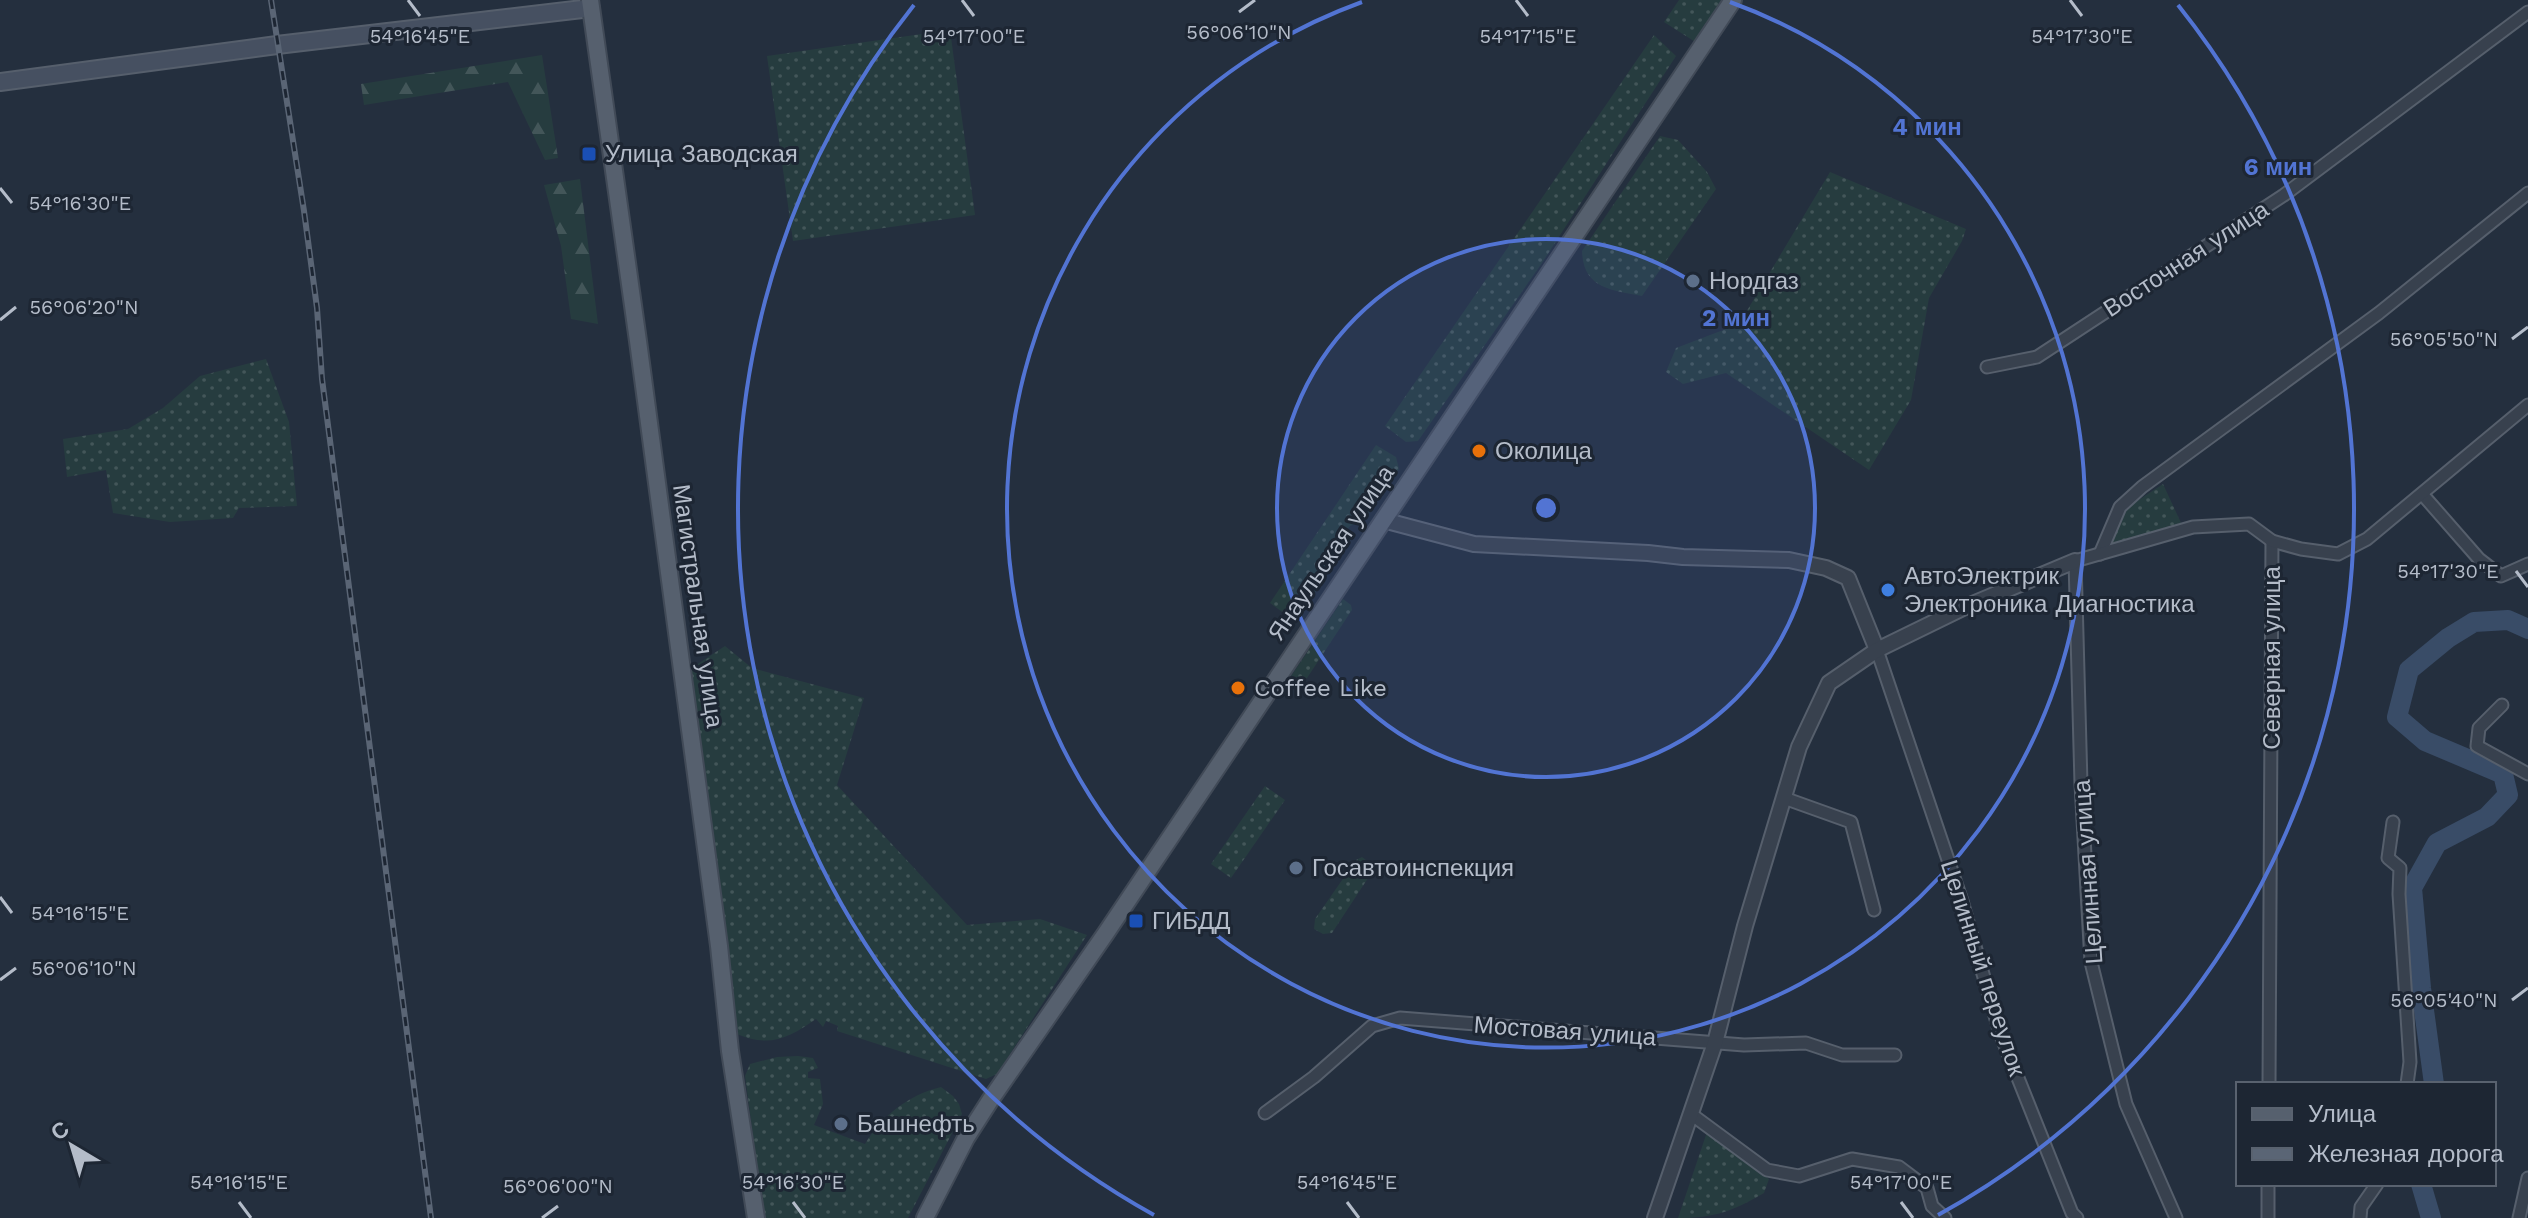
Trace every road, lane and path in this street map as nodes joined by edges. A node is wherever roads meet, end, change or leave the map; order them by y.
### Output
1 (1733, 0) edge
2 (591, 4) edge
3 (2528, 12) edge
4 (0, 82) edge
5 (2528, 193) edge
6 (1987, 367) dead end
7 (2528, 405) edge
8 (2423, 495) junction
9 (1383, 520) junction
10 (2272, 541) junction
11 (2100, 554) junction
12 (2075, 561) junction
13 (2528, 564) edge
14 (1877, 650) junction
15 (2502, 705) dead end
16 (2528, 774) edge
17 (1784, 798) junction
18 (2393, 822) dead end
19 (1874, 910) dead end
20 (1715, 1043) junction
21 (1895, 1055) dead end
22 (2269, 1082) edge
23 (2407, 1082) edge
24 (1265, 1113) dead end
25 (1691, 1114) junction
26 (2528, 1178) edge
27 (2268, 1186) edge
28 (2376, 1186) edge
29 (756, 1218) edge
30 (925, 1218) edge
31 (1655, 1218) edge
32 (1945, 1218) edge
33 (2077, 1218) edge
34 (2176, 1218) edge
35 (2268, 1218) edge
36 (2360, 1218) edge
37 (2519, 1218) edge

1 - 9 main road, Янаульская улица
2 - 4 main road
2 - 29 main road, Магистральная улица
3 - 6 street, Восточная улица
5 - 11 street
7 - 8 street, Северная улица
8 - 10 street, Северная улица
8 - 13 street
9 - 14 street
9 - 30 main road, Янаульская улица
10 - 11 street
10 - 22 street, Северная улица
11 - 12 street
12 - 14 street
12 - 34 street, Целинная улица
14 - 17 street
14 - 33 street, Целинный переулок
15 - 16 street
17 - 19 street
17 - 20 street
18 - 23 street
20 - 21 street, Мостовая улица
20 - 24 street, Мостовая улица
20 - 25 street
25 - 31 street
25 - 32 street
26 - 37 street
27 - 35 street
28 - 36 street

